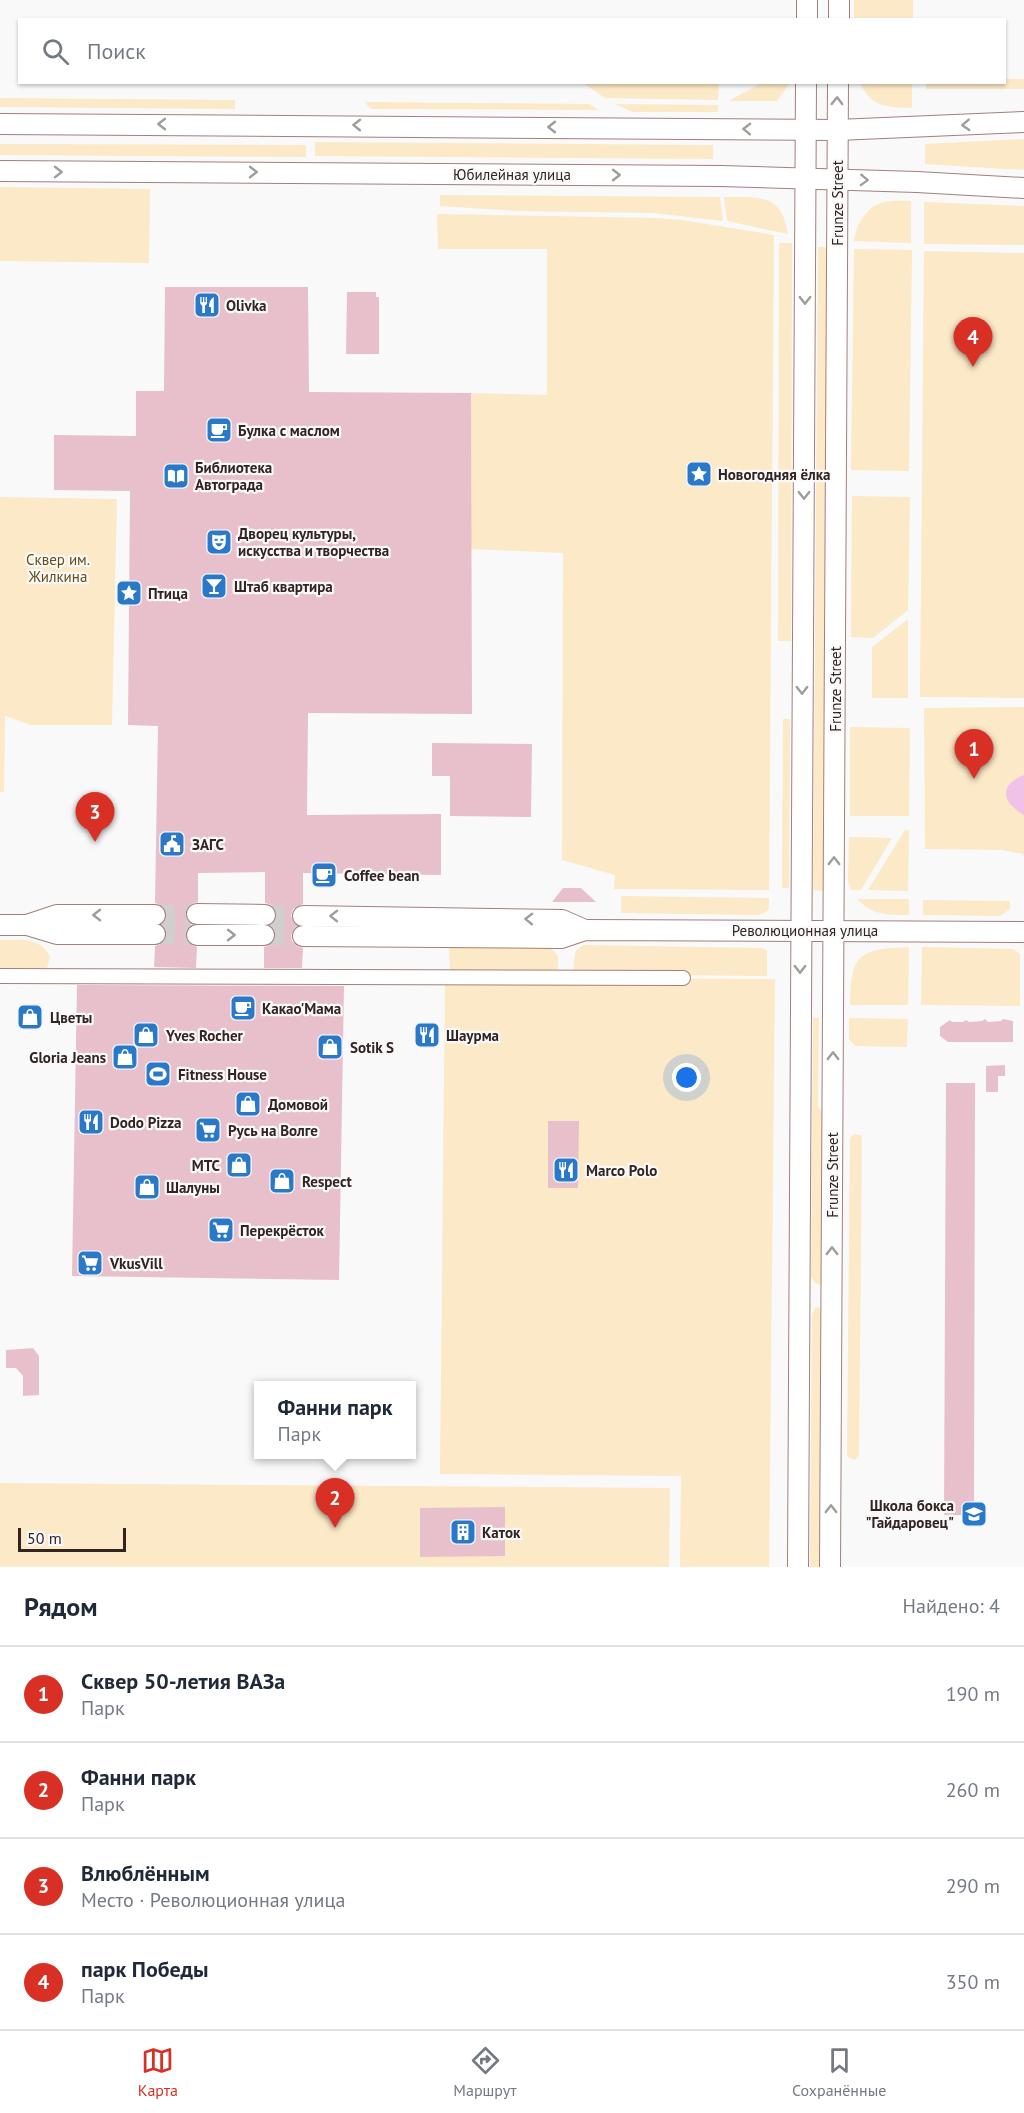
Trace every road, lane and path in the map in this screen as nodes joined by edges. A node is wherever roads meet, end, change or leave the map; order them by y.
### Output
1 (807, 0) edge
2 (839, 0) edge
3 (807, 18) edge
4 (839, 18) edge
5 (806, 84) edge
6 (838, 84) edge
7 (1024, 122) edge
8 (0, 124) edge
9 (806, 129) junction
10 (837, 130) junction
11 (0, 171) edge
12 (805, 178) junction
13 (837, 180) junction
14 (1024, 188) edge
15 (197, 914) tunnel mouth
16 (265, 915) tunnel mouth
17 (303, 916) tunnel mouth
18 (0, 925) edge
19 (155, 925) tunnel mouth
20 (585, 930) junction
21 (801, 930) junction
22 (834, 930) junction
23 (1024, 932) edge
24 (197, 935) tunnel mouth
25 (264, 935) tunnel mouth
26 (303, 936) tunnel mouth
27 (0, 976) edge
28 (683, 978) dead end
29 (799, 1295) junction
30 (831, 1295) junction
31 (798, 1567) edge
32 (830, 1567) edge

1 - 3 main road
2 - 4 main road
5 - 9 main road, Frunze Street
10 -> 6 main road, Frunze Street
7 -> 10 main road
9 -> 8 main road
9 - 10 main road
9 - 12 main road, Frunze Street
10 - 13 main road, Frunze Street
11 -> 12 main road, Юбилейная улица
12 - 13 main road, Юбилейная улица
12 -> 21 main road, Frunze Street
13 -> 14 main road, Юбилейная улица
22 -> 13 main road, Frunze Street
15 - 16 main road
20 -> 17 main road, Революционная улица
18 - 19 main road
20 - 21 main road, Революционная улица
20 - 26 main road, Революционная улица
21 - 22 main road, Революционная улица
21 -> 29 main road, Frunze Street
22 - 23 main road, Революционная улица
30 -> 22 main road, Frunze Street
24 -> 25 main road
27 - 28 street
29 - 30 main road
29 - 31 main road, Frunze Street
32 -> 30 main road, Frunze Street

